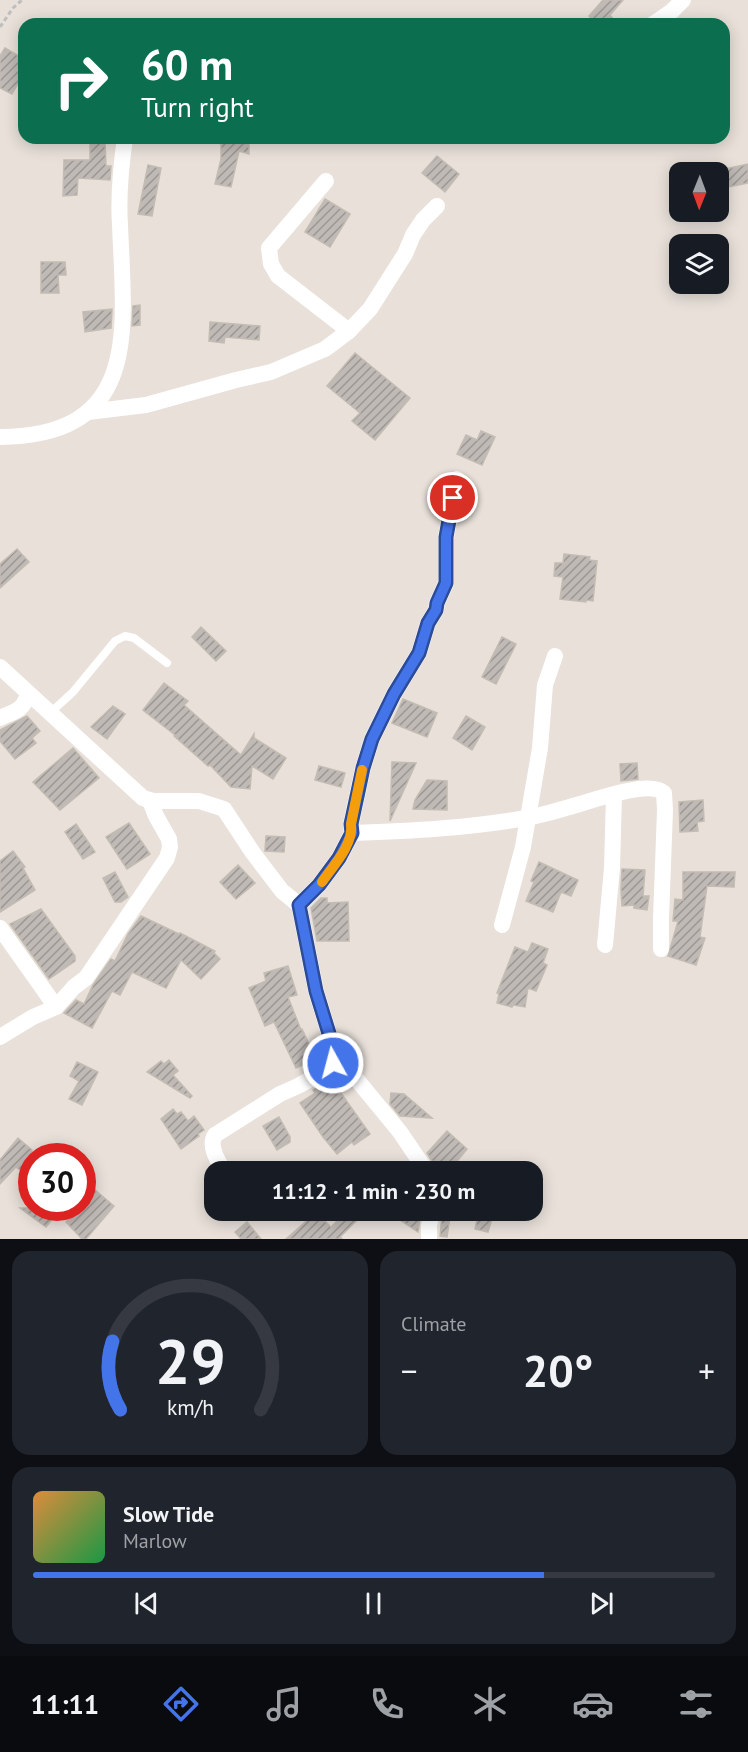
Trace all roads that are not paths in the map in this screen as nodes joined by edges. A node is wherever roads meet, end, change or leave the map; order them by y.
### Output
1 (683, 0) edge
2 (662, 18) edge
3 (124, 144) edge
4 (326, 181) dead end
5 (437, 206) dead end
6 (348, 331) junction
7 (88, 412) junction
8 (0, 437) edge
9 (457, 479) dead end
10 (555, 656) dead end
11 (167, 663) dead end
12 (0, 667) edge
13 (28, 694) junction
14 (50, 713) junction
15 (0, 718) edge
16 (614, 795) junction
17 (150, 801) junction
18 (528, 818) junction
19 (352, 833) junction
20 (299, 905) junction
21 (502, 925) dead end
22 (0, 928) edge
23 (606, 945) dead end
24 (661, 949) dead end
25 (56, 1007) junction
26 (0, 1037) edge
27 (335, 1053) junction
28 (219, 1161) edge
29 (420, 1161) edge
30 (430, 1221) edge
31 (429, 1239) edge

1 - 2 street
3 - 7 street
4 - 6 street
5 - 6 street
6 - 7 street
7 - 8 street
9 - 19 street
10 - 18 street
11 - 14 lane
12 - 13 street
13 - 14 street
13 - 15 street
14 - 17 street
16 - 18 street
16 - 23 street
16 - 24 street
17 - 20 street
17 - 25 street
18 - 19 street
18 - 21 street
19 - 20 street
20 - 27 street
22 - 25 street
25 - 26 street
27 - 28 street
27 - 29 street
30 - 31 street

